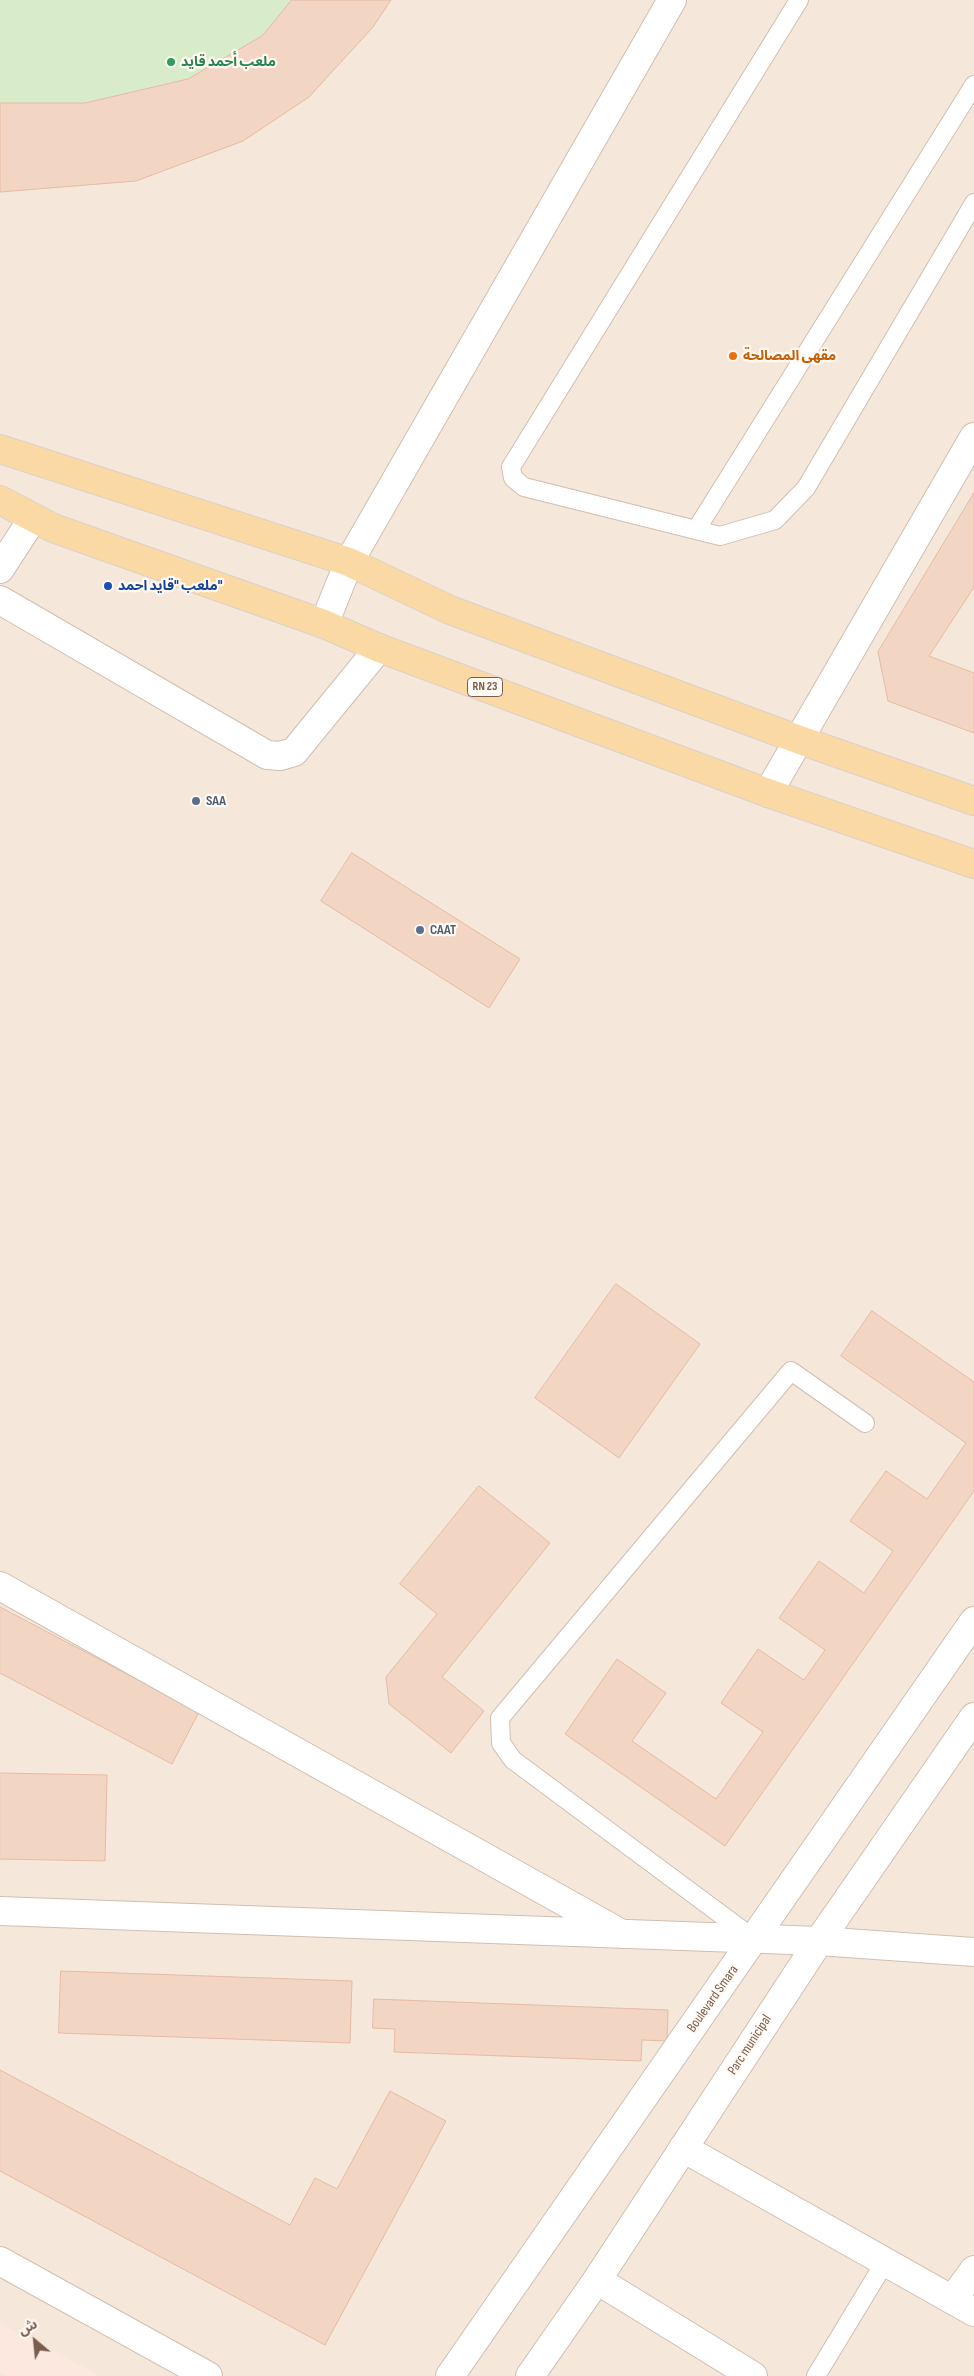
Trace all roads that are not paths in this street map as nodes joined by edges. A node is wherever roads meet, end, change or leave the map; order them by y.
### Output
1 (672, 0) edge
2 (799, 0) edge
3 (974, 85) edge
4 (974, 203) edge
5 (974, 437) edge
6 (0, 449) edge
7 (0, 500) edge
8 (33, 518) junction
9 (696, 530) junction
10 (349, 562) junction
11 (0, 569) edge
12 (0, 600) edge
13 (324, 624) junction
14 (380, 648) junction
15 (797, 739) junction
16 (768, 793) junction
17 (974, 802) edge
18 (974, 864) edge
19 (865, 1424) dead end
20 (0, 1586) edge
21 (974, 1621) edge
22 (974, 1717) edge
23 (0, 1911) edge
24 (625, 1936) junction
25 (755, 1939) junction
26 (818, 1941) junction
27 (974, 1952) edge
28 (683, 2148) junction
29 (0, 2261) edge
30 (885, 2262) junction
31 (974, 2270) edge
32 (597, 2280) junction
33 (963, 2306) edge
34 (208, 2376) edge
35 (450, 2376) edge
36 (530, 2376) edge
37 (753, 2376) edge
38 (816, 2376) edge

1 - 10 street
2 - 9 lane
3 - 9 lane
4 - 9 lane
5 - 15 street
6 - 10 main road
7 - 8 main road, RN 23
8 - 11 street
8 - 13 main road, RN 23
10 - 13 street
10 - 15 main road
12 - 14 street
13 - 14 main road, RN 23
14 - 16 main road, RN 23
15 - 16 street
15 - 17 main road
16 - 18 main road, RN 23
19 - 25 lane
20 - 24 street
21 - 25 street, Boulevard Smara
22 - 26 street, Parc municipal
23 - 24 street
24 - 25 street
25 - 26 street
25 - 35 street, Boulevard Smara
26 - 27 street
26 - 28 street, Parc municipal
28 - 30 street
28 - 32 street, Parc municipal
29 - 34 street
30 - 33 street
30 - 38 lane
31 - 33 street
32 - 36 street, Parc municipal
32 - 37 street

